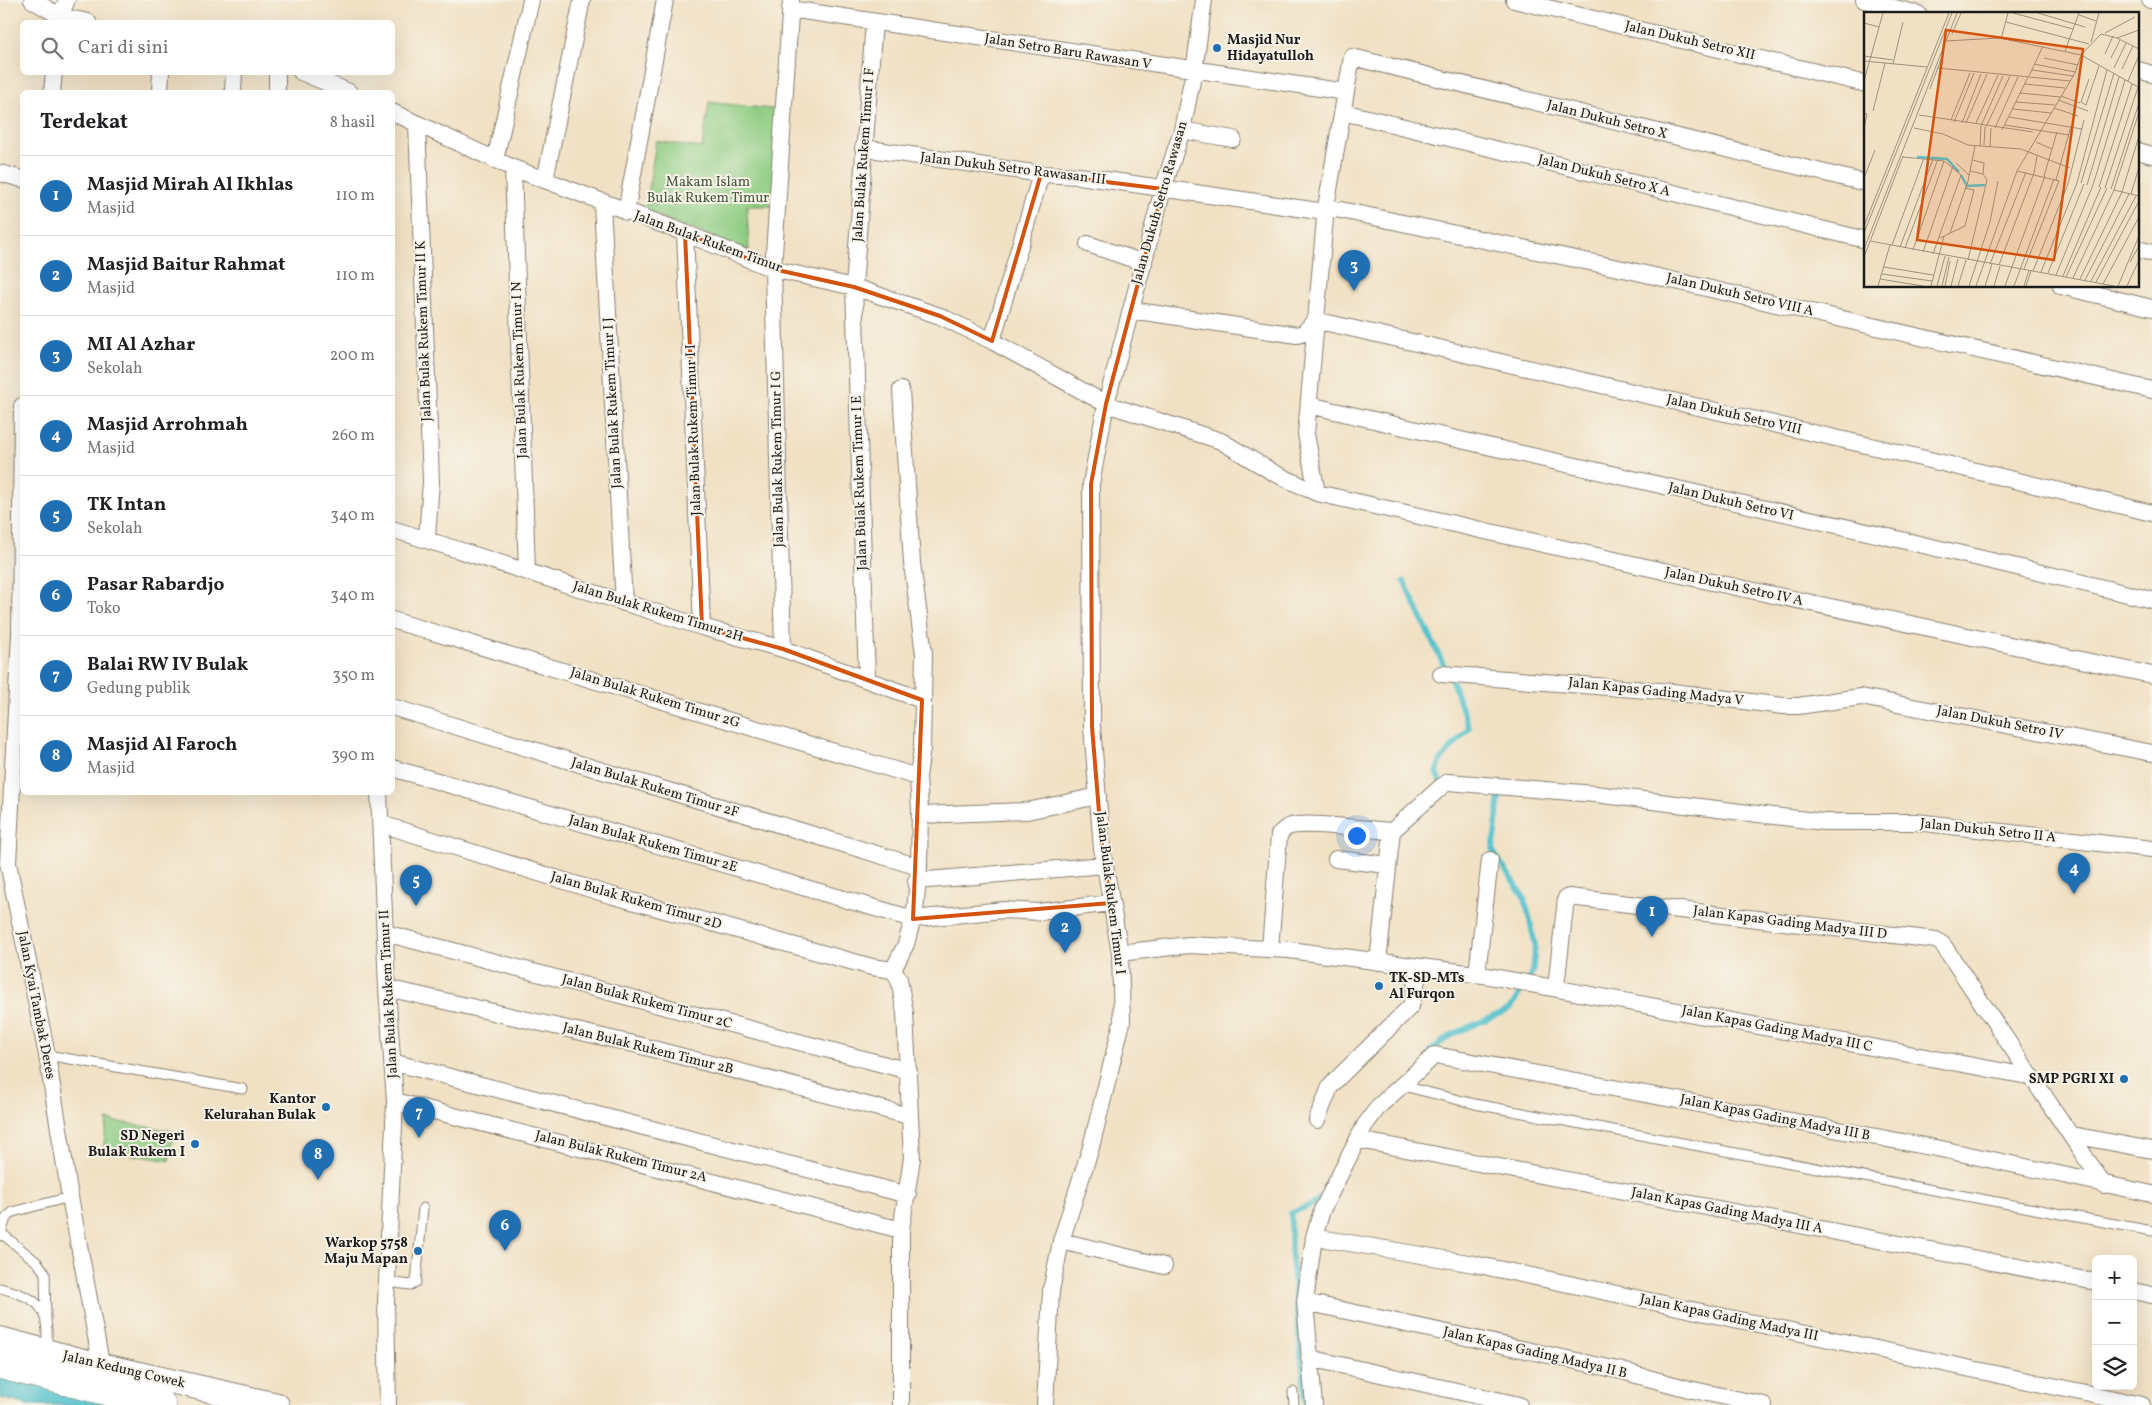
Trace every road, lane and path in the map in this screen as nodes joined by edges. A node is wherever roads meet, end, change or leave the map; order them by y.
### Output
1 (32, 0) edge
2 (67, 0) edge
3 (531, 0) edge
4 (582, 0) edge
5 (665, 0) edge
6 (1204, 0) edge
7 (1514, 0) edge
8 (1864, 0) edge
9 (791, 5) edge
10 (1910, 12) edge
11 (60, 19) edge
12 (874, 22) junction
13 (1194, 71) junction
14 (54, 75) edge
15 (161, 75) edge
16 (234, 75) edge
17 (277, 75) edge
18 (307, 75) edge
19 (1864, 84) edge
20 (334, 89) edge
21 (52, 90) edge
22 (160, 90) edge
23 (233, 90) edge
24 (277, 90) edge
25 (1337, 91) junction
26 (1343, 112) junction
27 (395, 113) edge
28 (417, 124) junction
29 (1182, 130) junction
30 (1233, 139) dead end
31 (863, 148) junction
32 (495, 160) junction
33 (513, 168) junction
34 (0, 173) edge
35 (1041, 174) junction
36 (20, 178) edge
37 (545, 180) junction
38 (1864, 183) edge
39 (1163, 189) junction
40 (602, 204) junction
41 (1326, 209) junction
42 (626, 212) junction
43 (685, 233) junction
44 (1864, 240) edge
45 (1088, 244) dead end
46 (1144, 263) junction
47 (773, 269) junction
48 (854, 287) junction
49 (2069, 288) edge
50 (2152, 308) edge
51 (1131, 310) junction
52 (1315, 320) junction
53 (992, 341) junction
54 (901, 390) dead end
55 (2152, 390) edge
56 (1106, 404) junction
57 (1309, 405) junction
58 (1318, 494) junction
59 (2152, 513) edge
60 (395, 530) edge
61 (427, 539) junction
62 (527, 571) junction
63 (2152, 600) edge
64 (624, 603) junction
65 (395, 621) edge
66 (702, 627) junction
67 (20, 648) edge
68 (783, 650) junction
69 (1441, 674) dead end
70 (2152, 675) edge
71 (867, 680) junction
72 (1847, 698) joint
73 (922, 700) junction
74 (395, 708) edge
75 (2152, 753) edge
76 (395, 769) edge
77 (918, 777) junction
78 (379, 795) edge
79 (1098, 796) junction
80 (920, 815) junction
81 (381, 824) junction
82 (1392, 831) junction
83 (4, 836) edge
84 (2152, 849) edge
85 (1336, 859) dead end
86 (1490, 860) dead end
87 (1105, 865) junction
88 (1388, 865) junction
89 (917, 874) junction
90 (1112, 903) junction
91 (912, 919) junction
92 (385, 933) junction
93 (1270, 949) junction
94 (1120, 953) junction
95 (1378, 962) junction
96 (1420, 967) junction
97 (892, 970) junction
98 (1477, 974) junction
99 (1556, 987) junction
100 (387, 988) junction
101 (46, 1055) junction
102 (392, 1062) junction
103 (909, 1071) junction
104 (2034, 1077) junction
105 (1399, 1085) junction
106 (243, 1089) dead end
107 (395, 1101) junction
108 (909, 1116) junction
109 (1317, 1120) dead end
110 (2072, 1135) junction
111 (1358, 1140) junction
112 (2152, 1150) edge
113 (2104, 1185) junction
114 (2152, 1194) edge
115 (908, 1195) junction
116 (70, 1197) junction
117 (422, 1208) dead end
118 (901, 1230) junction
119 (2152, 1231) edge
120 (0, 1235) edge
121 (1314, 1236) junction
122 (1062, 1241) junction
123 (1164, 1266) dead end
124 (2092, 1281) edge
125 (386, 1282) junction
126 (0, 1288) edge
127 (2137, 1292) edge
128 (2152, 1296) edge
129 (1305, 1302) junction
130 (46, 1319) junction
131 (0, 1339) edge
132 (45, 1351) junction
133 (1309, 1358) junction
134 (0, 1365) edge
135 (104, 1378) junction
136 (1293, 1392) dead end
137 (162, 1405) edge
138 (277, 1405) edge
139 (388, 1405) edge
140 (900, 1405) edge
141 (1045, 1405) edge
142 (1294, 1405) edge
143 (1314, 1405) edge
144 (1519, 1405) edge
145 (1764, 1405) edge
146 (2142, 1405) edge

1 - 11 street
2 - 11 street
3 - 32 street
4 - 37 street
5 - 42 street
6 - 13 street, Jalan Dukuh Setro Rawasan
7 - 19 street, Jalan Dukuh Setro XII
8 - 10 street
9 - 12 street, Jalan Setro Baru Rawasan V
9 - 47 street, Jalan Bulak Rukem Timur I G
12 - 13 street, Jalan Setro Baru Rawasan V
12 - 31 street, Jalan Bulak Rukem Timur I F
13 - 25 street, Jalan Setro Baru Rawasan V
13 - 29 street, Jalan Dukuh Setro Rawasan
14 - 21 street
15 - 22 street
16 - 23 street
17 - 24 street
18 - 20 street
25 - 26 street
25 - 38 street, Jalan Dukuh Setro X
26 - 41 street
26 - 44 street, Jalan Dukuh Setro X A
27 - 28 street, Jalan Bulak Rukem Timur
28 - 32 street, Jalan Bulak Rukem Timur
28 - 61 street, Jalan Bulak Rukem Timur II K
29 - 30 street
29 - 39 street, Jalan Dukuh Setro Rawasan
31 - 35 street, Jalan Dukuh Setro Rawasan III
31 - 48 street, Jalan Bulak Rukem Timur I F
32 - 33 street, Jalan Bulak Rukem Timur
33 - 37 street, Jalan Bulak Rukem Timur
33 - 62 street, Jalan Bulak Rukem Timur I N
34 - 36 street
35 - 39 street, Jalan Dukuh Setro Rawasan III
35 - 53 street
37 - 40 street, Jalan Bulak Rukem Timur
39 - 41 street, Jalan Dukuh Setro Rawasan III
39 - 46 street, Jalan Dukuh Setro Rawasan
40 - 42 street, Jalan Bulak Rukem Timur
40 - 64 street, Jalan Bulak Rukem Timur I J
41 - 52 street
41 - 55 street, Jalan Dukuh Setro VIII A
42 - 43 street, Jalan Bulak Rukem Timur
43 - 47 street, Jalan Bulak Rukem Timur
43 - 66 street, Jalan Bulak Rukem Timur I I
45 - 46 street
46 - 51 street, Jalan Dukuh Setro Rawasan
47 - 48 street, Jalan Bulak Rukem Timur
47 - 68 street, Jalan Bulak Rukem Timur I G
48 - 53 street, Jalan Bulak Rukem Timur
48 - 71 street, Jalan Bulak Rukem Timur I E
49 - 50 street
51 - 52 street
51 - 56 street, Jalan Dukuh Setro Rawasan
52 - 57 street
52 - 59 street, Jalan Dukuh Setro VIII
53 - 56 street, Jalan Bulak Rukem Timur
54 - 73 street
56 - 58 street, Jalan Dukuh Setro IV A
56 - 79 street, Jalan Bulak Rukem Timur I
57 - 58 street
57 - 63 street, Jalan Dukuh Setro VI
58 - 70 street, Jalan Dukuh Setro IV A
60 - 61 street, Jalan Bulak Rukem Timur 2H
61 - 62 street, Jalan Bulak Rukem Timur 2H
62 - 64 street, Jalan Bulak Rukem Timur 2H
64 - 66 street, Jalan Bulak Rukem Timur 2H
65 - 77 street, Jalan Bulak Rukem Timur 2G
66 - 68 street, Jalan Bulak Rukem Timur 2H
67 - 83 street, Jalan Kyai Tambak Deres
68 - 71 street, Jalan Bulak Rukem Timur 2H
69 - 72 street, Jalan Kapas Gading Madya V
71 - 73 street, Jalan Bulak Rukem Timur 2H
72 - 75 street, Jalan Dukuh Setro IV
73 - 77 street
74 - 89 street, Jalan Bulak Rukem Timur 2F
76 - 91 street, Jalan Bulak Rukem Timur 2E
77 - 80 street
78 - 81 street, Jalan Bulak Rukem Timur II
79 - 80 street
79 - 87 street, Jalan Bulak Rukem Timur I
80 - 89 street
81 - 92 street, Jalan Bulak Rukem Timur II
81 - 97 street, Jalan Bulak Rukem Timur 2D
82 - 84 street, Jalan Dukuh Setro II A
82 - 88 street
82 - 93 street
83 - 101 street, Jalan Kyai Tambak Deres
85 - 88 street
86 - 98 street
87 - 89 street
87 - 90 street, Jalan Bulak Rukem Timur I
88 - 95 street
89 - 91 street
90 - 91 street
90 - 94 street, Jalan Bulak Rukem Timur I
91 - 97 street
92 - 100 street, Jalan Bulak Rukem Timur II
92 - 103 street, Jalan Bulak Rukem Timur 2C
93 - 94 street, Jalan Kapas Gading Madya III C
93 - 95 street, Jalan Kapas Gading Madya III C
94 - 122 street, Jalan Bulak Rukem Timur I
95 - 96 street, Jalan Kapas Gading Madya III C
96 - 98 street, Jalan Kapas Gading Madya III C
96 - 109 street
97 - 103 street
98 - 99 street, Jalan Kapas Gading Madya III C
99 - 104 street, Jalan Kapas Gading Madya III C
99 - 104 street, Jalan Kapas Gading Madya III D
100 - 102 street, Jalan Bulak Rukem Timur II
100 - 108 street, Jalan Bulak Rukem Timur 2B
101 - 106 lane
101 - 116 street, Jalan Kyai Tambak Deres
102 - 107 street, Jalan Bulak Rukem Timur II
102 - 115 street
103 - 108 street
104 - 110 street
105 - 111 street
105 - 113 street, Jalan Kapas Gading Madya III B
105 - 119 lane
107 - 118 street, Jalan Bulak Rukem Timur 2A
107 - 125 street, Jalan Bulak Rukem Timur II
108 - 115 street
110 - 112 street
110 - 113 street
111 - 121 street
111 - 124 street, Jalan Kapas Gading Madya III A
113 - 114 street, Jalan Kapas Gading Madya III B
115 - 118 street
116 - 120 lane
116 - 135 street, Jalan Kyai Tambak Deres
117 - 125 lane
118 - 140 street
120 - 130 lane
121 - 129 street
121 - 146 street, Jalan Kapas Gading Madya III
122 - 123 street
122 - 141 street, Jalan Bulak Rukem Timur I
125 - 139 street, Jalan Bulak Rukem Timur II
126 - 130 lane
127 - 128 street
129 - 133 street
129 - 145 street, Jalan Kapas Gading Madya II B
130 - 132 lane
131 - 132 main road, Jalan Kedung Cowek
132 - 135 main road, Jalan Kedung Cowek
133 - 143 street
133 - 144 street
134 - 135 highway, Jalan Kedung Cowek
135 - 137 highway, Jalan Kedung Cowek
135 - 138 main road, Jalan Kedung Cowek
136 - 142 lane

